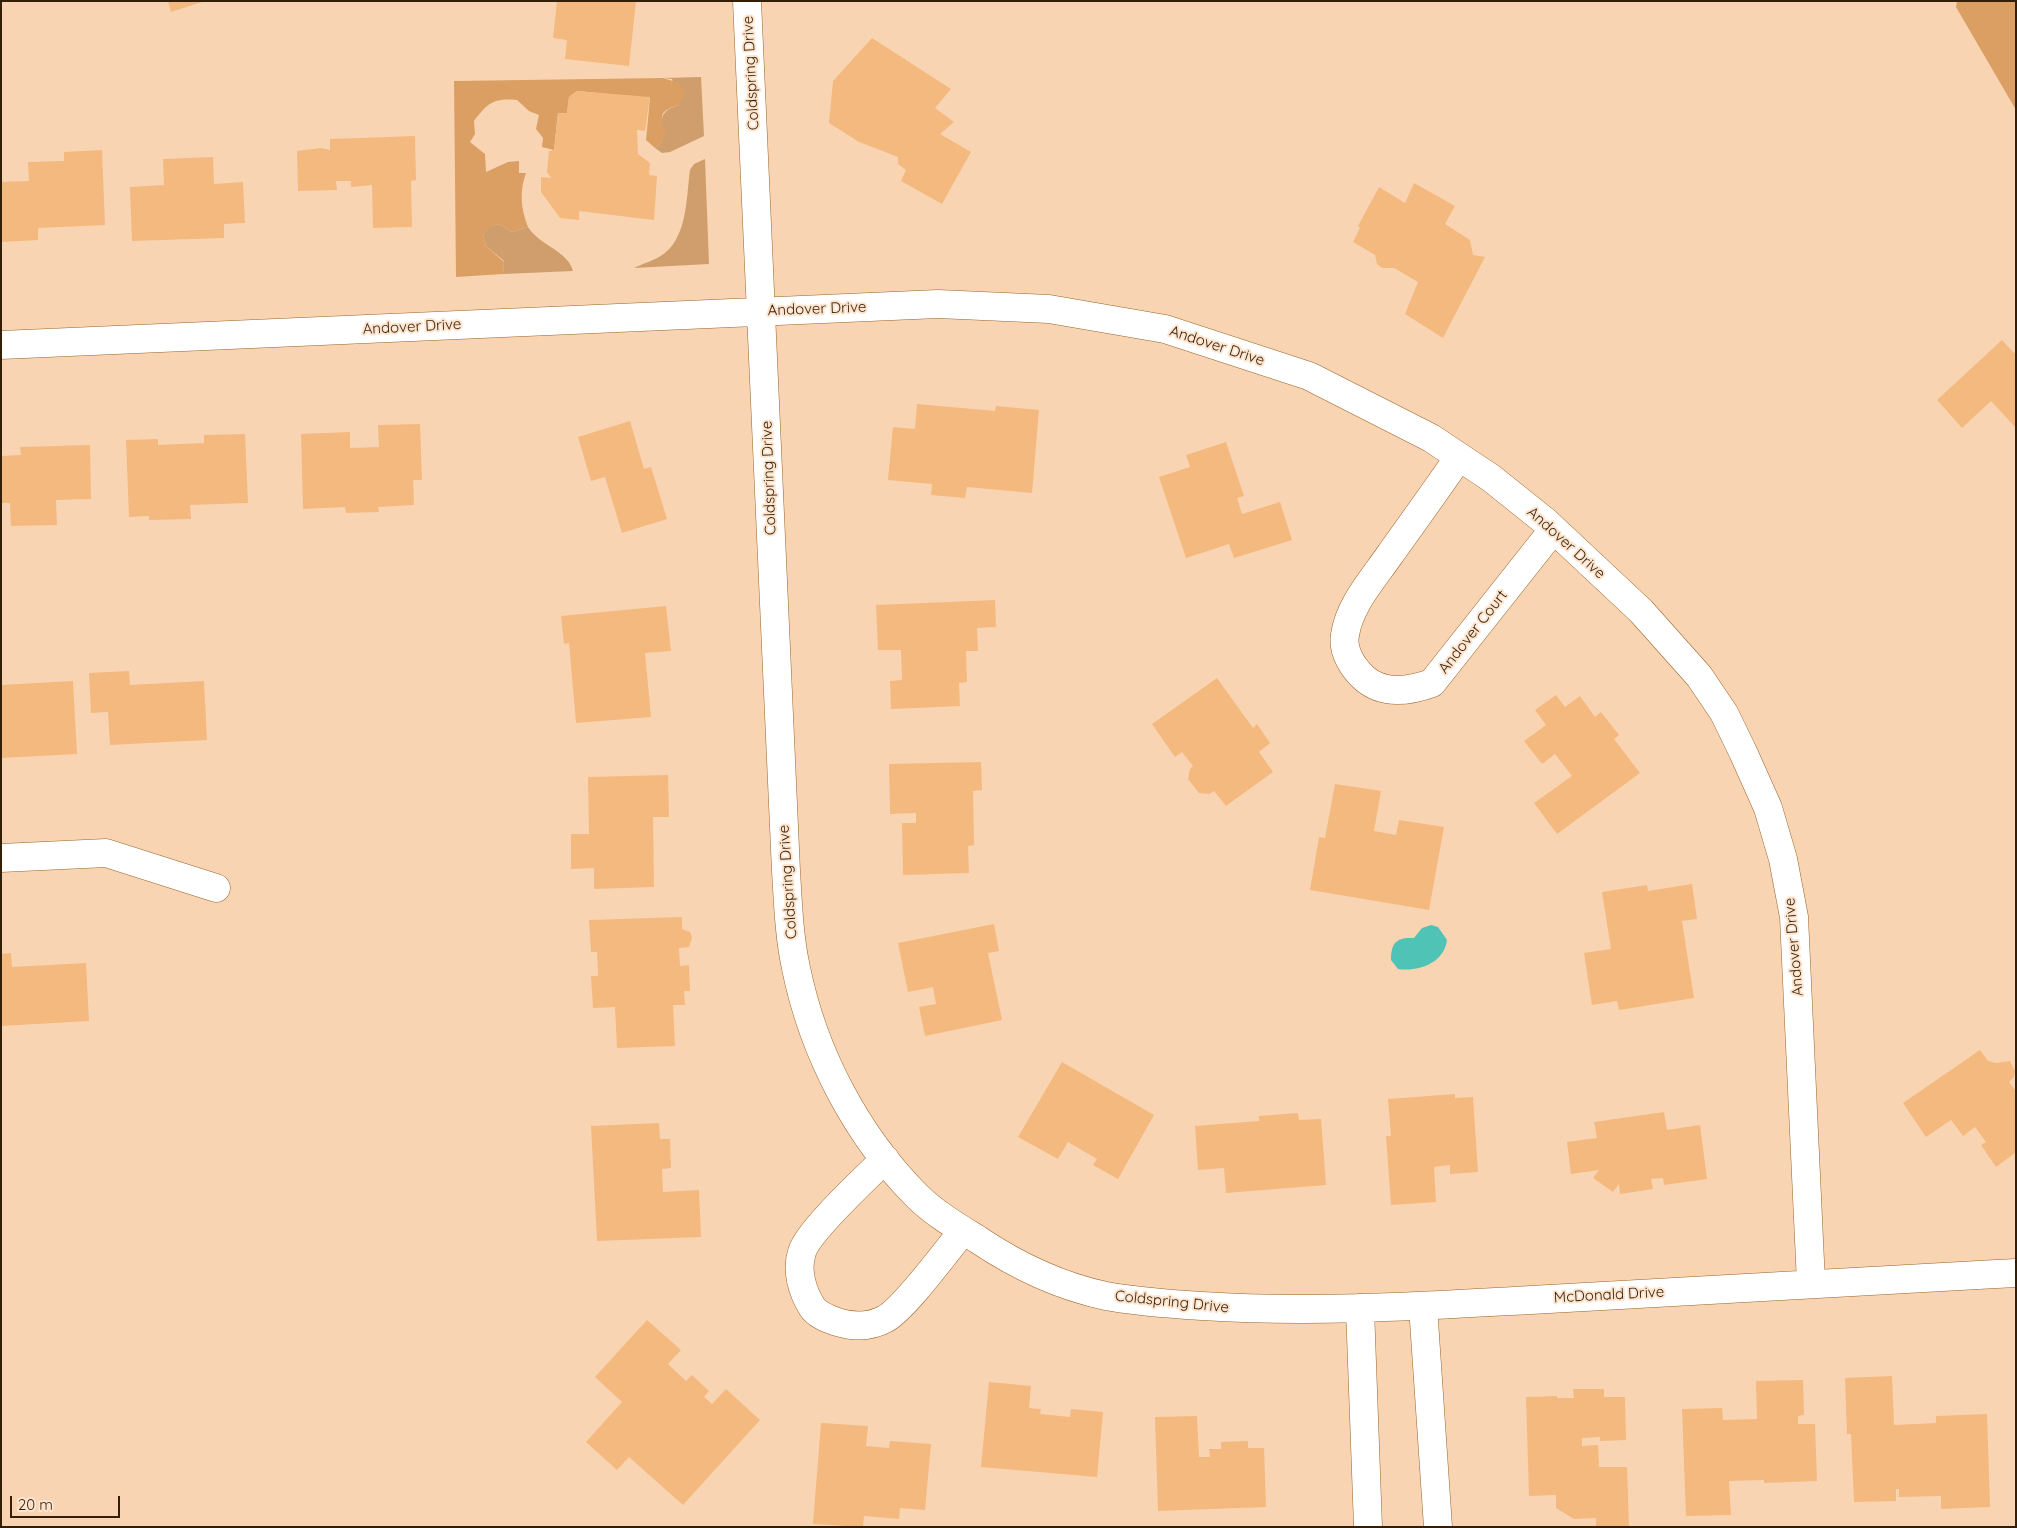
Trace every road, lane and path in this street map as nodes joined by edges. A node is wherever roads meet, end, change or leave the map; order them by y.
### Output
1 (748, 1) edge
2 (762, 311) junction
3 (1, 345) edge
4 (1459, 457) junction
5 (1553, 530) junction
6 (1, 858) edge
7 (216, 888) dead end
8 (885, 1159) junction
9 (963, 1230) junction
10 (2016, 1273) edge
11 (1811, 1283) junction
12 (1423, 1306) junction
13 (1360, 1308) junction
14 (1368, 1527) edge
15 (1438, 1527) edge

1 - 2 street, Coldspring Drive
2 - 3 street, Andover Drive
2 - 4 street, Andover Drive
2 - 8 street, Coldspring Drive
4 - 5 street, Andover Drive
4 - 5 street, Andover Court
5 - 11 street, Andover Drive
6 - 7 street
8 - 9 street, Coldspring Drive
8 - 9 street
9 - 13 street, Coldspring Drive
10 - 11 street, McDonald Drive
11 - 12 street, McDonald Drive
12 - 13 street, Coldspring Drive
12 - 15 street
13 - 14 street

